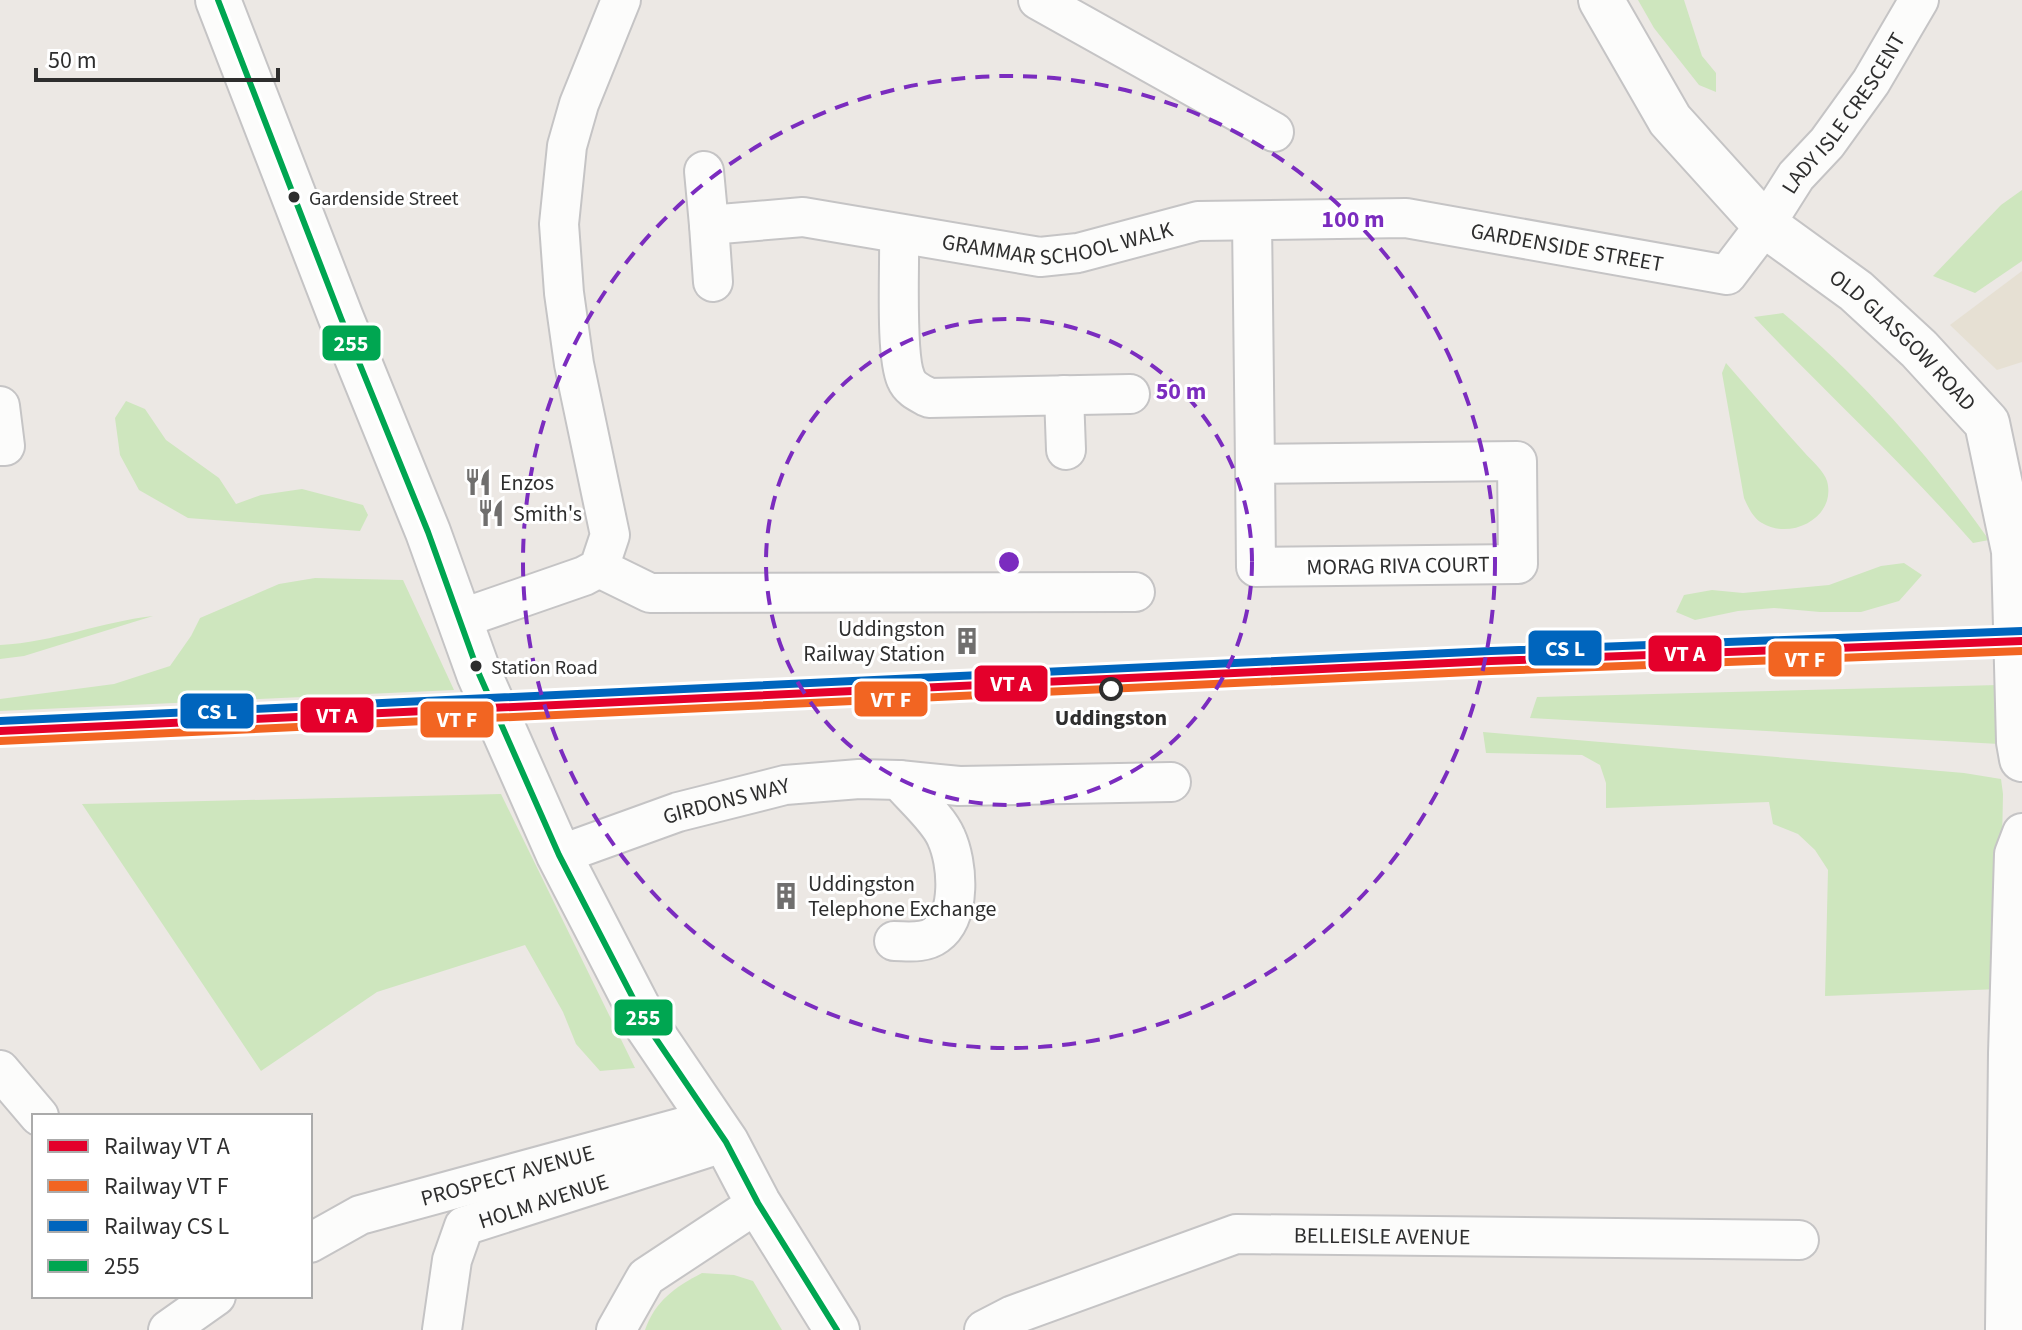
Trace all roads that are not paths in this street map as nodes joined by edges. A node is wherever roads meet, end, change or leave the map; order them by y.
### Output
1 (218, 0) edge
2 (621, 0) edge
3 (1038, 0) edge
4 (1601, 0) edge
5 (1919, 0) edge
6 (1274, 132) dead end
7 (704, 171) dead end
8 (1406, 218) joint
9 (1252, 221) junction
10 (709, 225) junction
11 (1765, 225) junction
12 (899, 235) junction
13 (1727, 275) joint
14 (713, 282) dead end
15 (1130, 394) dead end
16 (1064, 395) junction
17 (0, 406) edge
18 (0, 446) edge
19 (1066, 450) dead end
20 (1255, 464) junction
21 (599, 568) junction
22 (1135, 592) dead end
23 (460, 619) junction
24 (2022, 759) edge
25 (899, 780) junction
26 (1171, 782) dead end
27 (2022, 833) edge
28 (559, 855) junction
29 (894, 941) dead end
30 (0, 1070) edge
31 (37, 1114) edge
32 (719, 1130) junction
33 (758, 1203) junction
34 (1799, 1240) dead end
35 (312, 1242) edge
36 (213, 1298) edge
37 (168, 1330) edge
38 (442, 1330) edge
39 (616, 1330) edge
40 (837, 1330) edge
41 (984, 1330) edge
42 (2005, 1330) edge

1 - 23 main road
2 - 21 street
3 - 6 street
4 - 11 main road, OLD GLASGOW ROAD
5 - 11 street, LADY ISLE CRESCENT
7 - 10 street
8 - 9 street, GRAMMAR SCHOOL WALK
8 - 13 street, GARDENSIDE STREET
9 - 12 street, GRAMMAR SCHOOL WALK
9 - 20 street, MORAG RIVA COURT
10 - 12 street, GRAMMAR SCHOOL WALK
10 - 14 street
11 - 13 street, LADY ISLE CRESCENT
11 - 24 main road, OLD GLASGOW ROAD
12 - 16 street
15 - 16 street
16 - 19 street
17 - 18 street
20 - 20 street, MORAG RIVA COURT
21 - 22 street
21 - 23 street
23 - 28 main road
25 - 26 street, GIRDONS WAY
25 - 28 street, GIRDONS WAY
25 - 29 street
27 - 42 street
28 - 32 main road
30 - 31 street
32 - 33 main road
32 - 35 street, PROSPECT AVENUE
32 - 38 street, HOLM AVENUE
33 - 39 street
33 - 40 main road
34 - 41 street, BELLEISLE AVENUE
36 - 37 street

